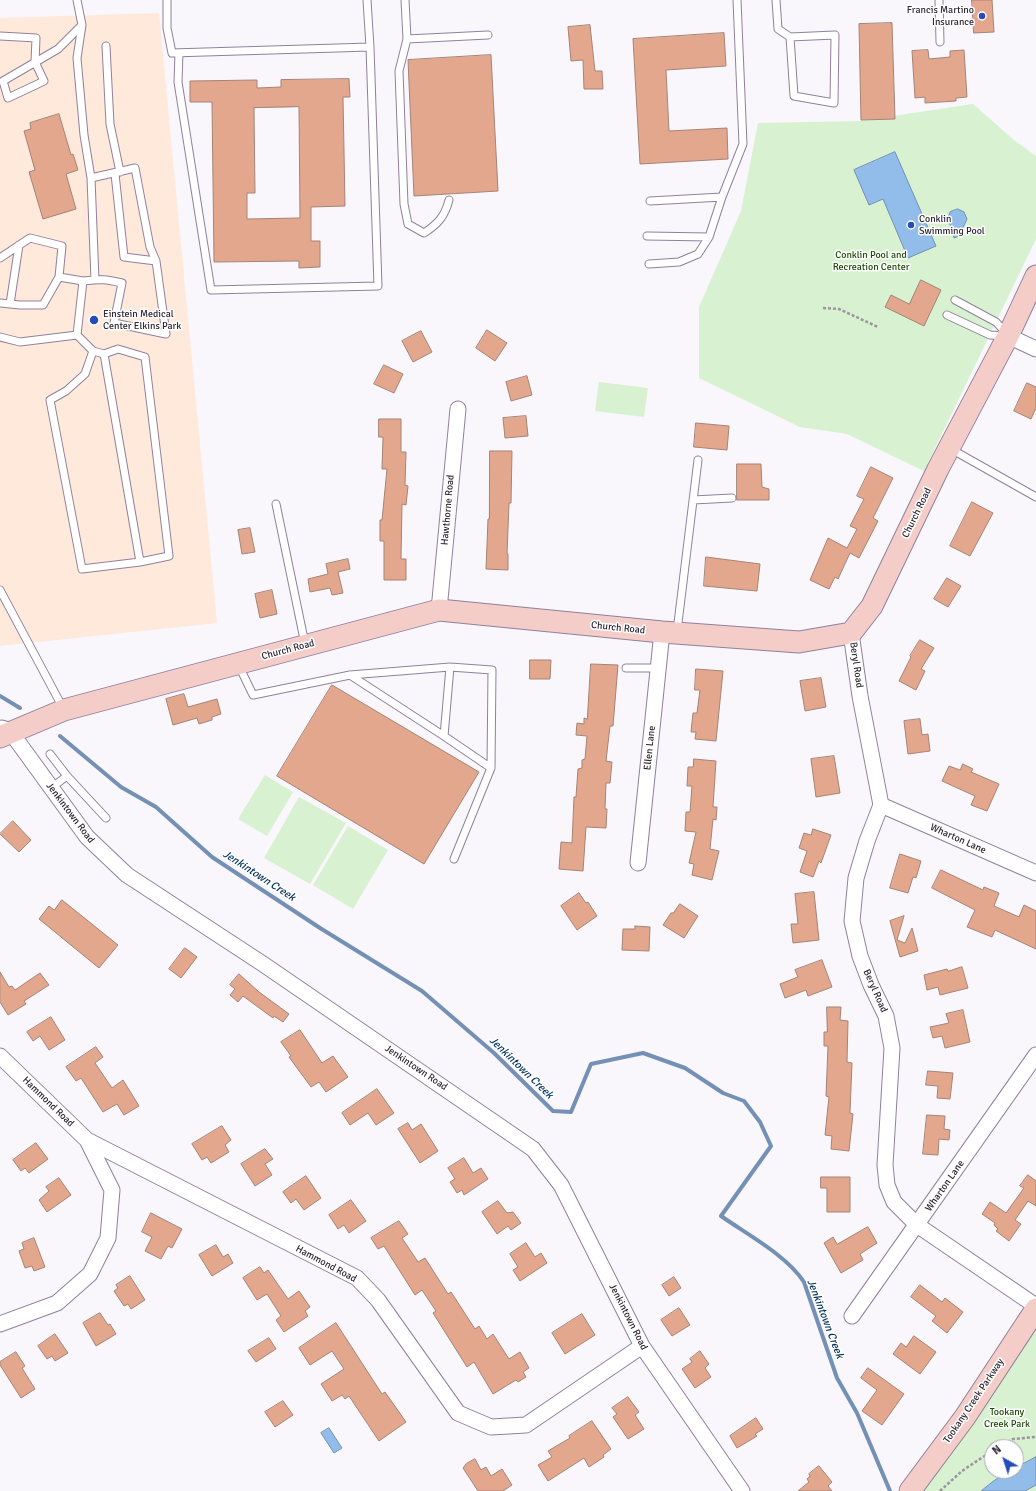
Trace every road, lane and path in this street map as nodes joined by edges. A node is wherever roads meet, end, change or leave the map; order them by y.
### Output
1 (77, 0) edge
2 (167, 0) edge
3 (367, 0) edge
4 (405, 0) edge
5 (737, 0) edge
6 (776, 0) edge
7 (939, 0) edge
8 (82, 25) junction
9 (488, 35) dead end
10 (0, 36) edge
11 (790, 37) junction
12 (407, 39) junction
13 (940, 42) dead end
14 (106, 46) dead end
15 (370, 47) junction
16 (179, 53) junction
17 (35, 62) junction
18 (118, 173) junction
19 (91, 178) junction
20 (722, 197) junction
21 (450, 200) dead end
22 (650, 201) dead end
23 (648, 236) dead end
24 (709, 237) junction
25 (19, 245) junction
26 (0, 258) edge
27 (156, 261) junction
28 (649, 264) dead end
29 (1036, 276) edge
30 (59, 277) junction
31 (95, 280) junction
32 (83, 281) junction
33 (955, 300) dead end
34 (0, 303) edge
35 (10, 304) junction
36 (823, 308) dead end
37 (947, 315) dead end
38 (878, 327) dead end
39 (77, 335) junction
40 (1008, 336) junction
41 (0, 337) edge
42 (1036, 349) edge
43 (93, 351) junction
44 (104, 354) junction
45 (458, 409) dead end
46 (949, 448) junction
47 (698, 460) dead end
48 (1036, 497) edge
49 (732, 498) dead end
50 (693, 500) junction
51 (276, 504) dead end
52 (140, 562) junction
53 (0, 590) edge
54 (439, 610) junction
55 (670, 633) junction
56 (851, 633) junction
57 (305, 646) junction
58 (238, 664) junction
59 (450, 667) junction
60 (626, 668) dead end
61 (658, 668) junction
62 (350, 675) junction
63 (64, 710) junction
64 (3, 732) edge
65 (444, 736) junction
66 (50, 754) dead end
67 (491, 768) junction
68 (67, 776) junction
69 (51, 788) junction
70 (881, 805) junction
71 (106, 818) dead end
72 (454, 859) dead end
73 (638, 863) dead end
74 (1036, 873) edge
75 (1036, 1055) edge
76 (0, 1056) edge
77 (87, 1140) junction
78 (917, 1225) junction
79 (1036, 1306) edge
80 (1036, 1309) edge
81 (852, 1316) dead end
82 (0, 1324) edge
83 (642, 1346) junction
84 (1036, 1437) edge
85 (1014, 1439) edge
86 (984, 1456) edge
87 (742, 1491) edge
88 (910, 1491) edge
89 (940, 1491) edge

1 - 8 lane
2 - 16 lane
3 - 15 lane
4 - 12 lane
5 - 20 lane
6 - 11 lane
7 - 13 lane
8 - 17 lane
8 - 19 lane
9 - 12 lane
10 - 17 lane
11 - 11 lane
12 - 21 lane
14 - 18 lane
15 - 16 lane
15 - 16 lane
17 - 17 lane
18 - 19 lane
18 - 27 lane
18 - 27 lane
19 - 31 lane
20 - 22 lane
20 - 24 lane
23 - 24 lane
24 - 28 lane
25 - 26 lane
25 - 30 lane
25 - 35 lane
27 - 31 lane
29 - 40 street, Church Road
30 - 32 lane
30 - 35 lane
31 - 32 lane
32 - 39 lane
33 - 40 lane
34 - 35 lane
36 - 38 path
37 - 40 lane
39 - 41 lane
39 - 43 lane
40 - 42 street
40 - 46 street, Church Road
43 - 44 lane
43 - 52 lane
44 - 52 lane
44 - 52 lane
45 - 54 street, Hawthorne Road
46 - 48 lane
46 - 56 street, Church Road
47 - 50 lane
49 - 50 lane
50 - 55 lane
51 - 57 lane
53 - 63 lane
54 - 55 street, Church Road
54 - 57 street, Church Road
55 - 56 street, Church Road
55 - 61 street, Ellen Lane
56 - 70 street, Beryl Road
57 - 58 street, Church Road
58 - 62 lane
58 - 63 street, Church Road
59 - 62 lane
59 - 65 lane
59 - 67 lane
60 - 61 lane
61 - 73 street, Ellen Lane
62 - 65 lane
63 - 64 street, Church Road
64 - 69 street, Jenkintown Road
65 - 67 lane
66 - 68 lane
67 - 72 lane
68 - 69 lane
68 - 71 lane
69 - 83 street, Jenkintown Road
70 - 74 street, Wharton Lane
70 - 78 street, Beryl Road
75 - 78 street, Wharton Lane
76 - 77 street, Hammond Road
77 - 82 street
77 - 83 street, Hammond Road
78 - 79 street, Beryl Road
78 - 81 street, Wharton Lane
80 - 88 street, Tookany Creek Parkway
83 - 87 street, Jenkintown Road
84 - 85 path
86 - 89 path

